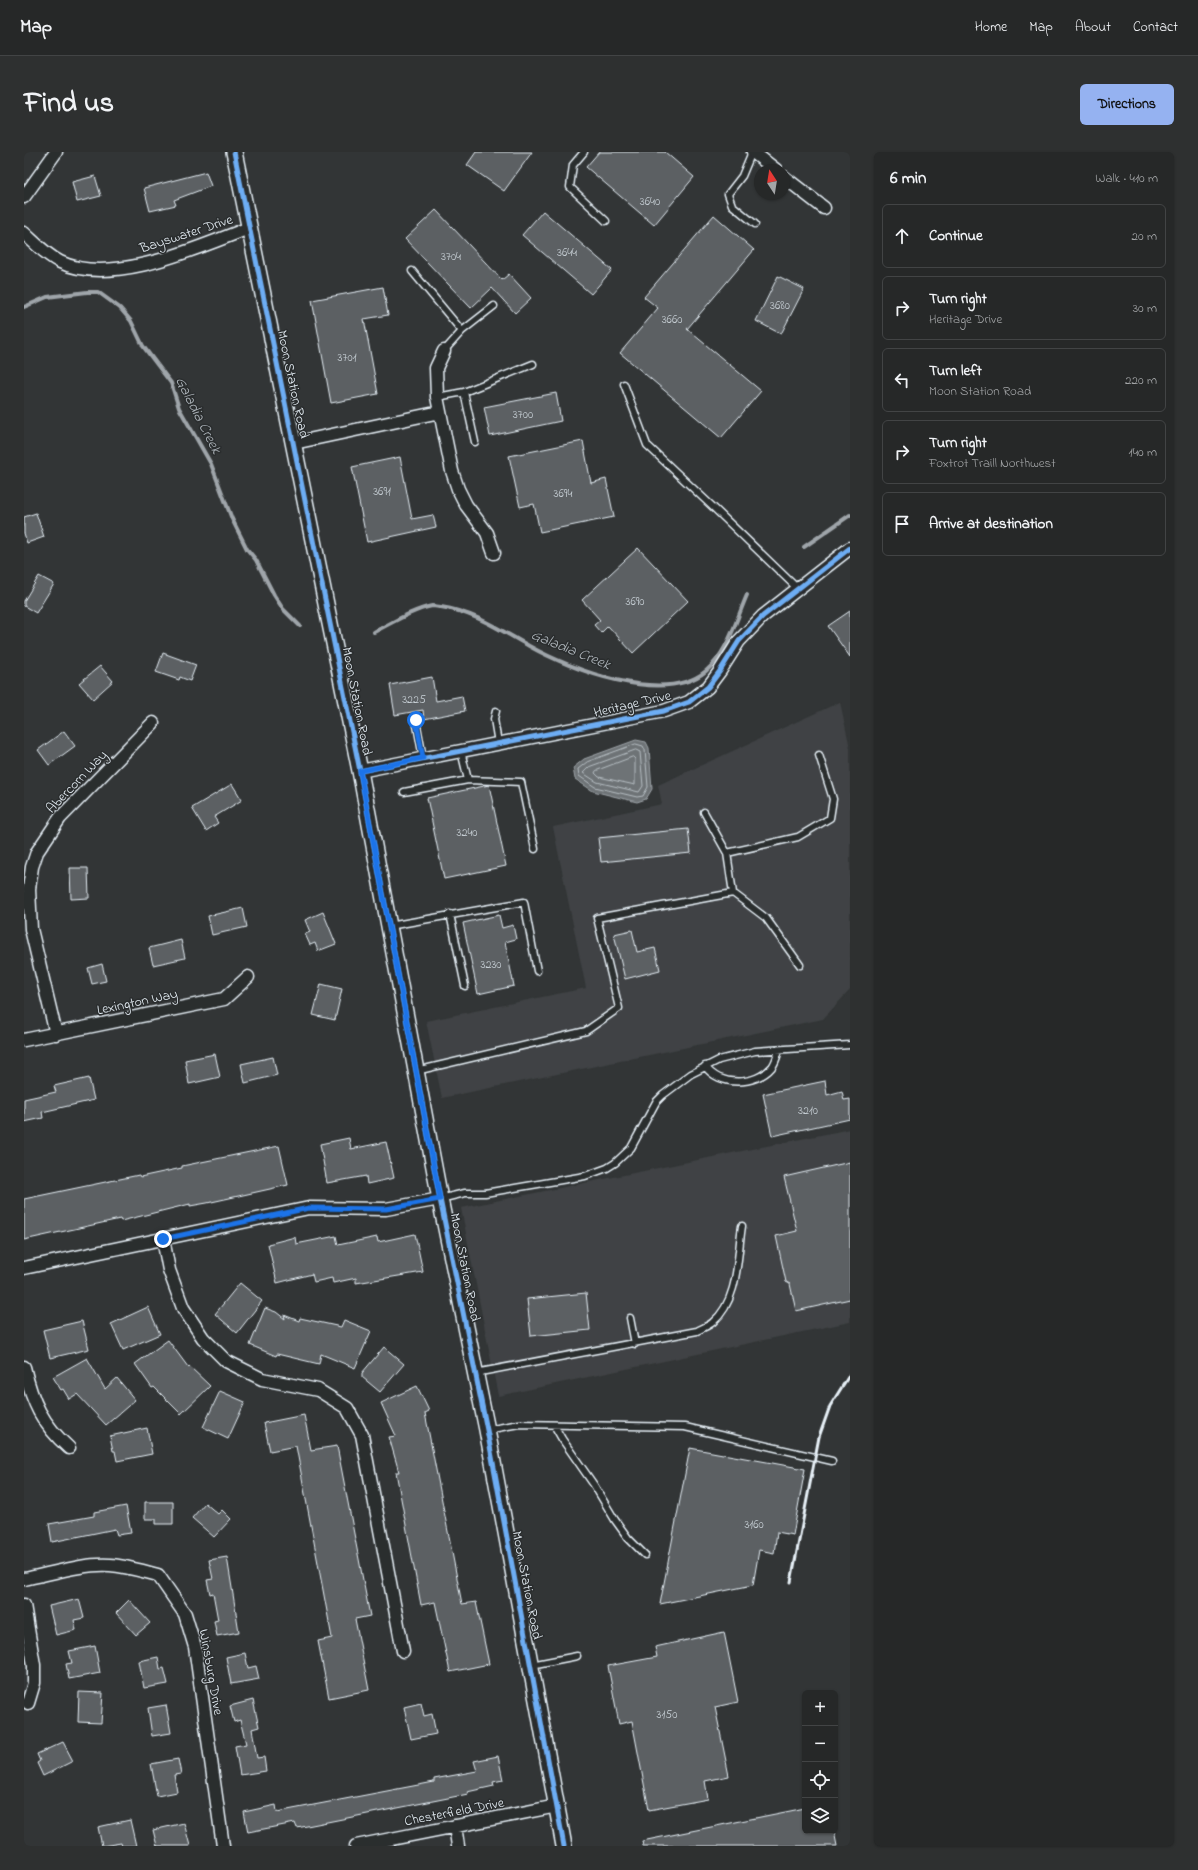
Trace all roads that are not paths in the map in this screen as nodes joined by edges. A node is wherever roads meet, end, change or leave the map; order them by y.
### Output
1 (56, 152) edge
2 (234, 152) edge
3 (584, 152) edge
4 (753, 152) edge
5 (768, 164) edge
6 (790, 182) edge
7 (24, 197) edge
8 (824, 208) dead end
9 (606, 221) dead end
10 (756, 224) dead end
11 (249, 228) junction
12 (24, 233) edge
13 (412, 271) dead end
14 (494, 306) dead end
15 (462, 331) junction
16 (444, 351) joint
17 (533, 364) dead end
18 (624, 384) dead end
19 (464, 392) junction
20 (437, 397) junction
21 (440, 412) junction
22 (474, 442) dead end
23 (294, 443) junction
24 (850, 548) edge
25 (494, 553) dead end
26 (798, 589) junction
27 (496, 711) dead end
28 (416, 720) dead end
29 (153, 723) dead end
30 (498, 744) junction
31 (461, 751) junction
32 (819, 755) dead end
33 (423, 758) junction
34 (360, 771) junction
35 (468, 780) junction
36 (404, 792) dead end
37 (704, 812) dead end
38 (535, 849) dead end
39 (727, 853) junction
40 (733, 893) junction
41 (450, 914) junction
42 (389, 926) junction
43 (800, 965) dead end
44 (538, 970) dead end
45 (248, 977) dead end
46 (465, 986) dead end
47 (56, 1034) junction
48 (24, 1040) edge
49 (850, 1045) edge
50 (779, 1050) junction
51 (705, 1066) junction
52 (416, 1071) junction
53 (440, 1199) junction
54 (742, 1226) dead end
55 (163, 1239) junction
56 (24, 1268) edge
57 (630, 1318) dead end
58 (635, 1344) junction
59 (24, 1368) edge
60 (475, 1373) junction
61 (554, 1424) junction
62 (487, 1430) junction
63 (69, 1448) dead end
64 (832, 1461) dead end
65 (645, 1555) dead end
66 (24, 1579) edge
67 (24, 1605) edge
68 (403, 1651) dead end
69 (577, 1656) dead end
70 (531, 1665) junction
71 (28, 1703) dead end
72 (557, 1806) junction
73 (455, 1826) junction
74 (223, 1846) edge
75 (356, 1846) edge
76 (458, 1846) edge
77 (564, 1846) edge

1 - 7 street
2 - 11 street, Moon Station Road
3 - 9 lane
4 - 5 street
4 - 10 lane
6 - 8 street
11 - 12 street, Bayswater Drive
11 - 23 street, Moon Station Road
13 - 15 lane
14 - 15 lane
15 - 16 lane
16 - 20 street
17 - 19 lane
18 - 26 lane
19 - 20 lane
19 - 22 lane
20 - 21 street
21 - 23 street
21 - 25 street
23 - 34 street, Moon Station Road
24 - 26 street, Heritage Drive
26 - 30 street, Heritage Drive
27 - 30 lane
28 - 33 lane
29 - 47 street, Abercorn Way
30 - 31 street, Heritage Drive
31 - 33 street, Heritage Drive
31 - 35 lane
32 - 39 lane
33 - 34 street, Heritage Drive
34 - 42 street, Moon Station Road
35 - 36 lane
35 - 38 lane
37 - 39 lane
39 - 40 lane
40 - 43 lane
40 - 52 lane
41 - 42 lane
41 - 44 lane
41 - 46 lane
42 - 52 street, Moon Station Road
45 - 47 street, Lexington Way
47 - 48 street, Lexington Way
49 - 50 lane
50 - 51 lane
50 - 51 lane
51 - 53 lane
52 - 53 street, Moon Station Road
53 - 55 street
53 - 60 street, Moon Station Road
54 - 58 lane
55 - 56 street
55 - 68 street
57 - 58 lane
58 - 60 lane
59 - 63 street
60 - 62 street, Moon Station Road
61 - 62 lane
61 - 64 lane
61 - 65 lane
62 - 70 street, Moon Station Road
66 - 74 street, Winsburg Drive
67 - 71 street
69 - 70 lane
70 - 72 street, Moon Station Road
72 - 73 street, Chesterfield Drive
72 - 77 street, Moon Station Road
73 - 75 street, Chesterfield Drive
73 - 76 street

